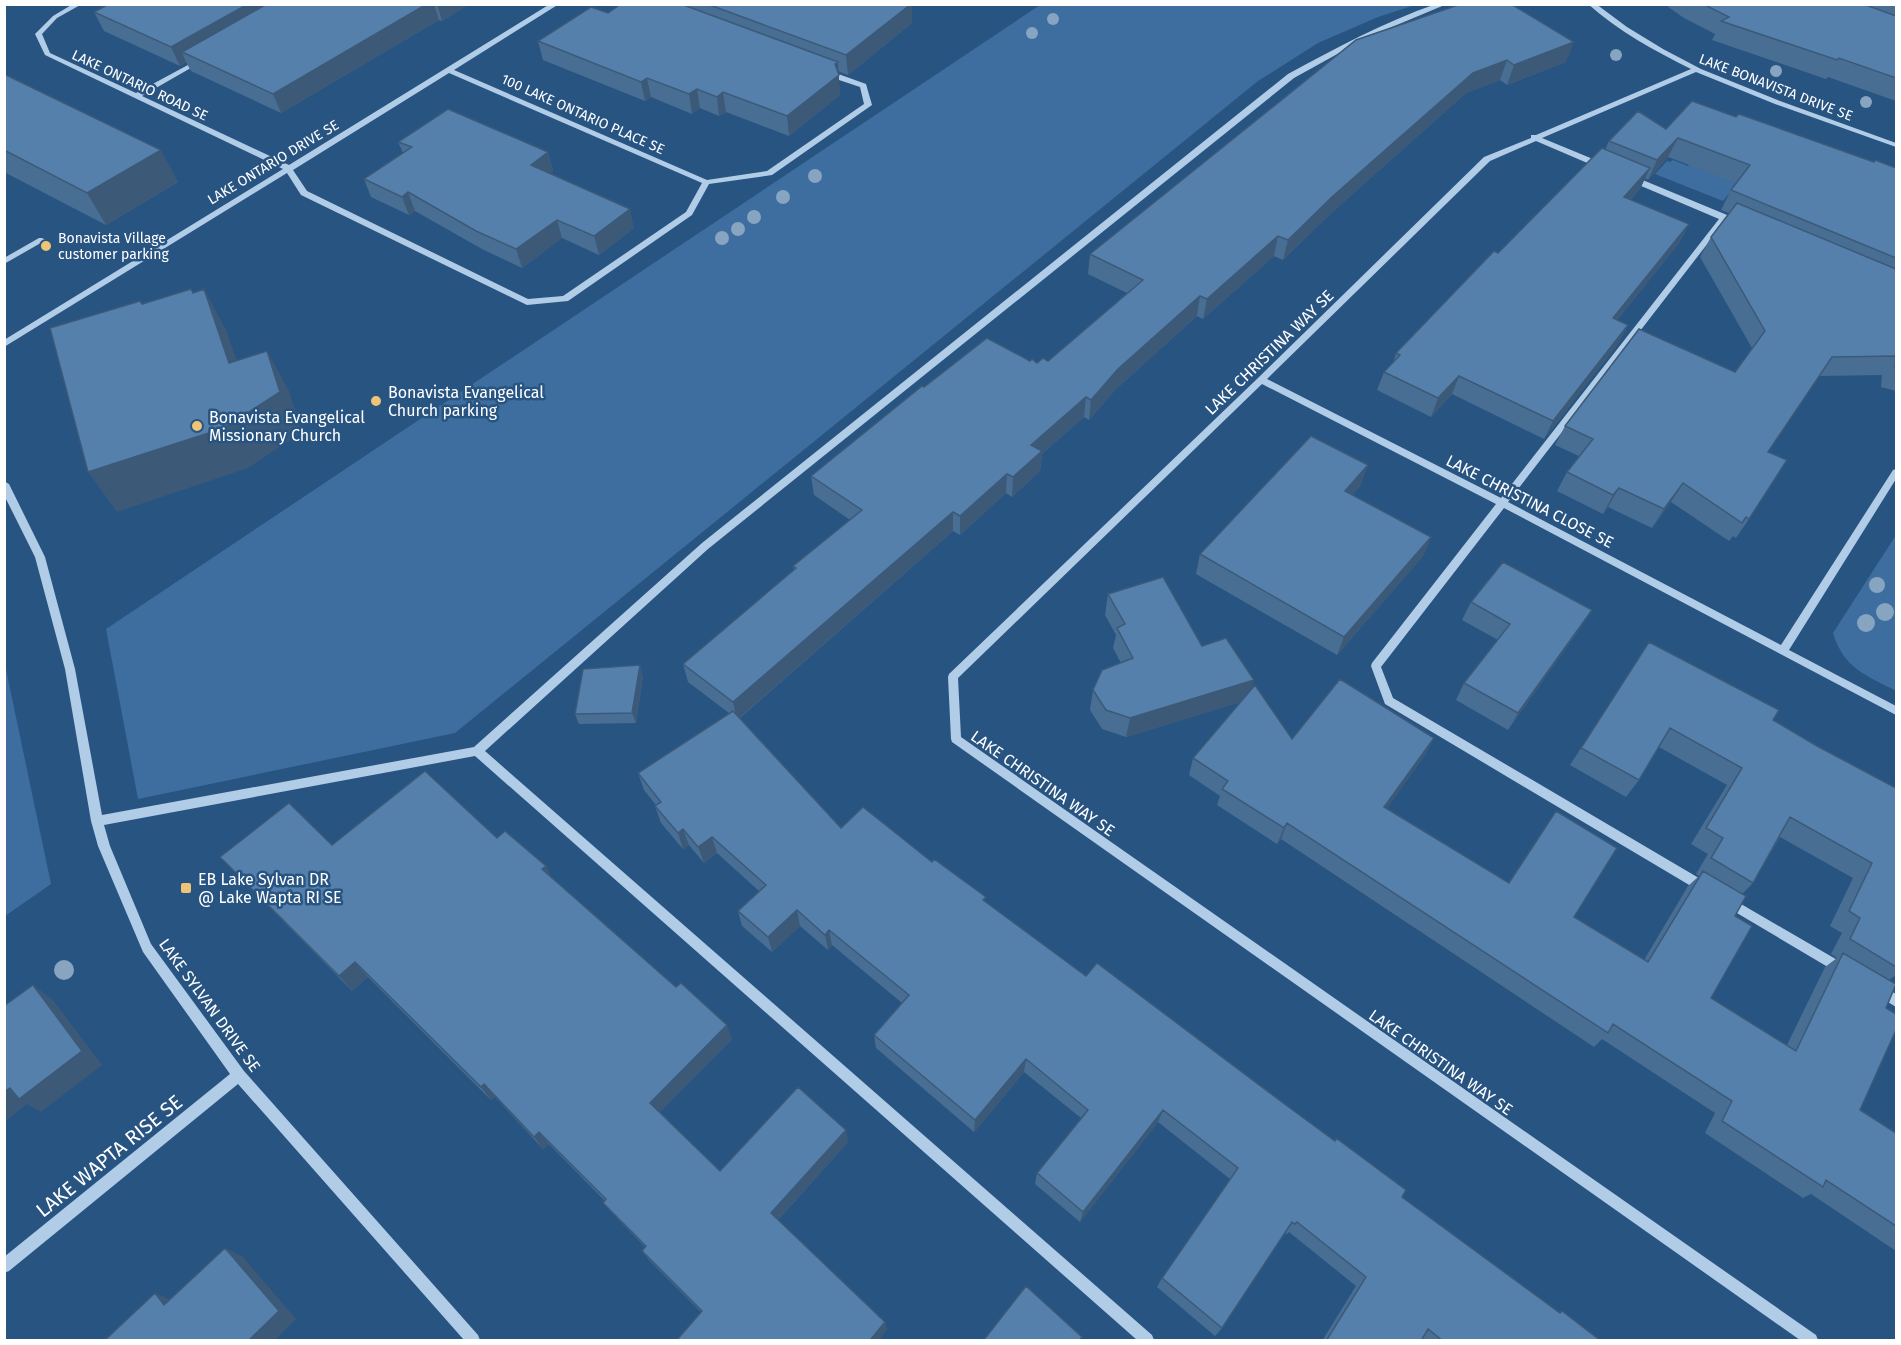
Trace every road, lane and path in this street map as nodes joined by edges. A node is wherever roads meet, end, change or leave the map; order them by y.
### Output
1 (79, 4) edge
2 (556, 4) edge
3 (1444, 4) edge
4 (1592, 4) edge
5 (208, 56) edge
6 (450, 70) junction
7 (818, 70) edge
8 (1694, 70) junction
9 (137, 96) junction
10 (1534, 137) junction
11 (1896, 145) edge
12 (288, 168) junction
13 (1608, 168) edge
14 (1618, 173) edge
15 (706, 182) junction
16 (1724, 217) junction
17 (1735, 222) edge
18 (42, 240) dead end
19 (4, 262) edge
20 (4, 344) edge
21 (1261, 380) junction
22 (1896, 472) edge
23 (4, 484) edge
24 (1502, 503) junction
25 (1783, 650) junction
26 (1896, 711) edge
27 (477, 751) junction
28 (97, 821) junction
29 (1896, 1001) edge
30 (239, 1075) junction
31 (4, 1266) edge
32 (473, 1341) edge
33 (1147, 1341) edge
34 (1811, 1341) edge

1 - 9 street, LAKE ONTARIO ROAD SE
2 - 6 street, LAKE ONTARIO DRIVE SE
3 - 27 street
4 - 8 street, LAKE BONAVISTA DRIVE SE
5 - 9 street
6 - 12 street, LAKE ONTARIO DRIVE SE
6 - 15 street, 100 LAKE ONTARIO PLACE SE
7 - 15 street
8 - 10 street, LAKE CHRISTINA WAY SE
8 - 11 street, LAKE BONAVISTA DRIVE SE
9 - 12 street, LAKE ONTARIO ROAD SE
10 - 13 street
10 - 21 street, LAKE CHRISTINA WAY SE
12 - 15 street
12 - 20 street, LAKE ONTARIO DRIVE SE
14 - 16 street
16 - 17 street
16 - 24 street
18 - 19 street
21 - 24 street, LAKE CHRISTINA CLOSE SE
21 - 34 street, LAKE CHRISTINA WAY SE
22 - 25 street
23 - 28 street, LAKE SYLVAN DRIVE SE
24 - 25 street, LAKE CHRISTINA CLOSE SE
24 - 29 street
25 - 26 street, LAKE CHRISTINA CLOSE SE
27 - 28 street
27 - 33 street
28 - 30 street, LAKE SYLVAN DRIVE SE
30 - 31 street, LAKE WAPTA RISE SE
30 - 32 street, LAKE SYLVAN DRIVE SE

